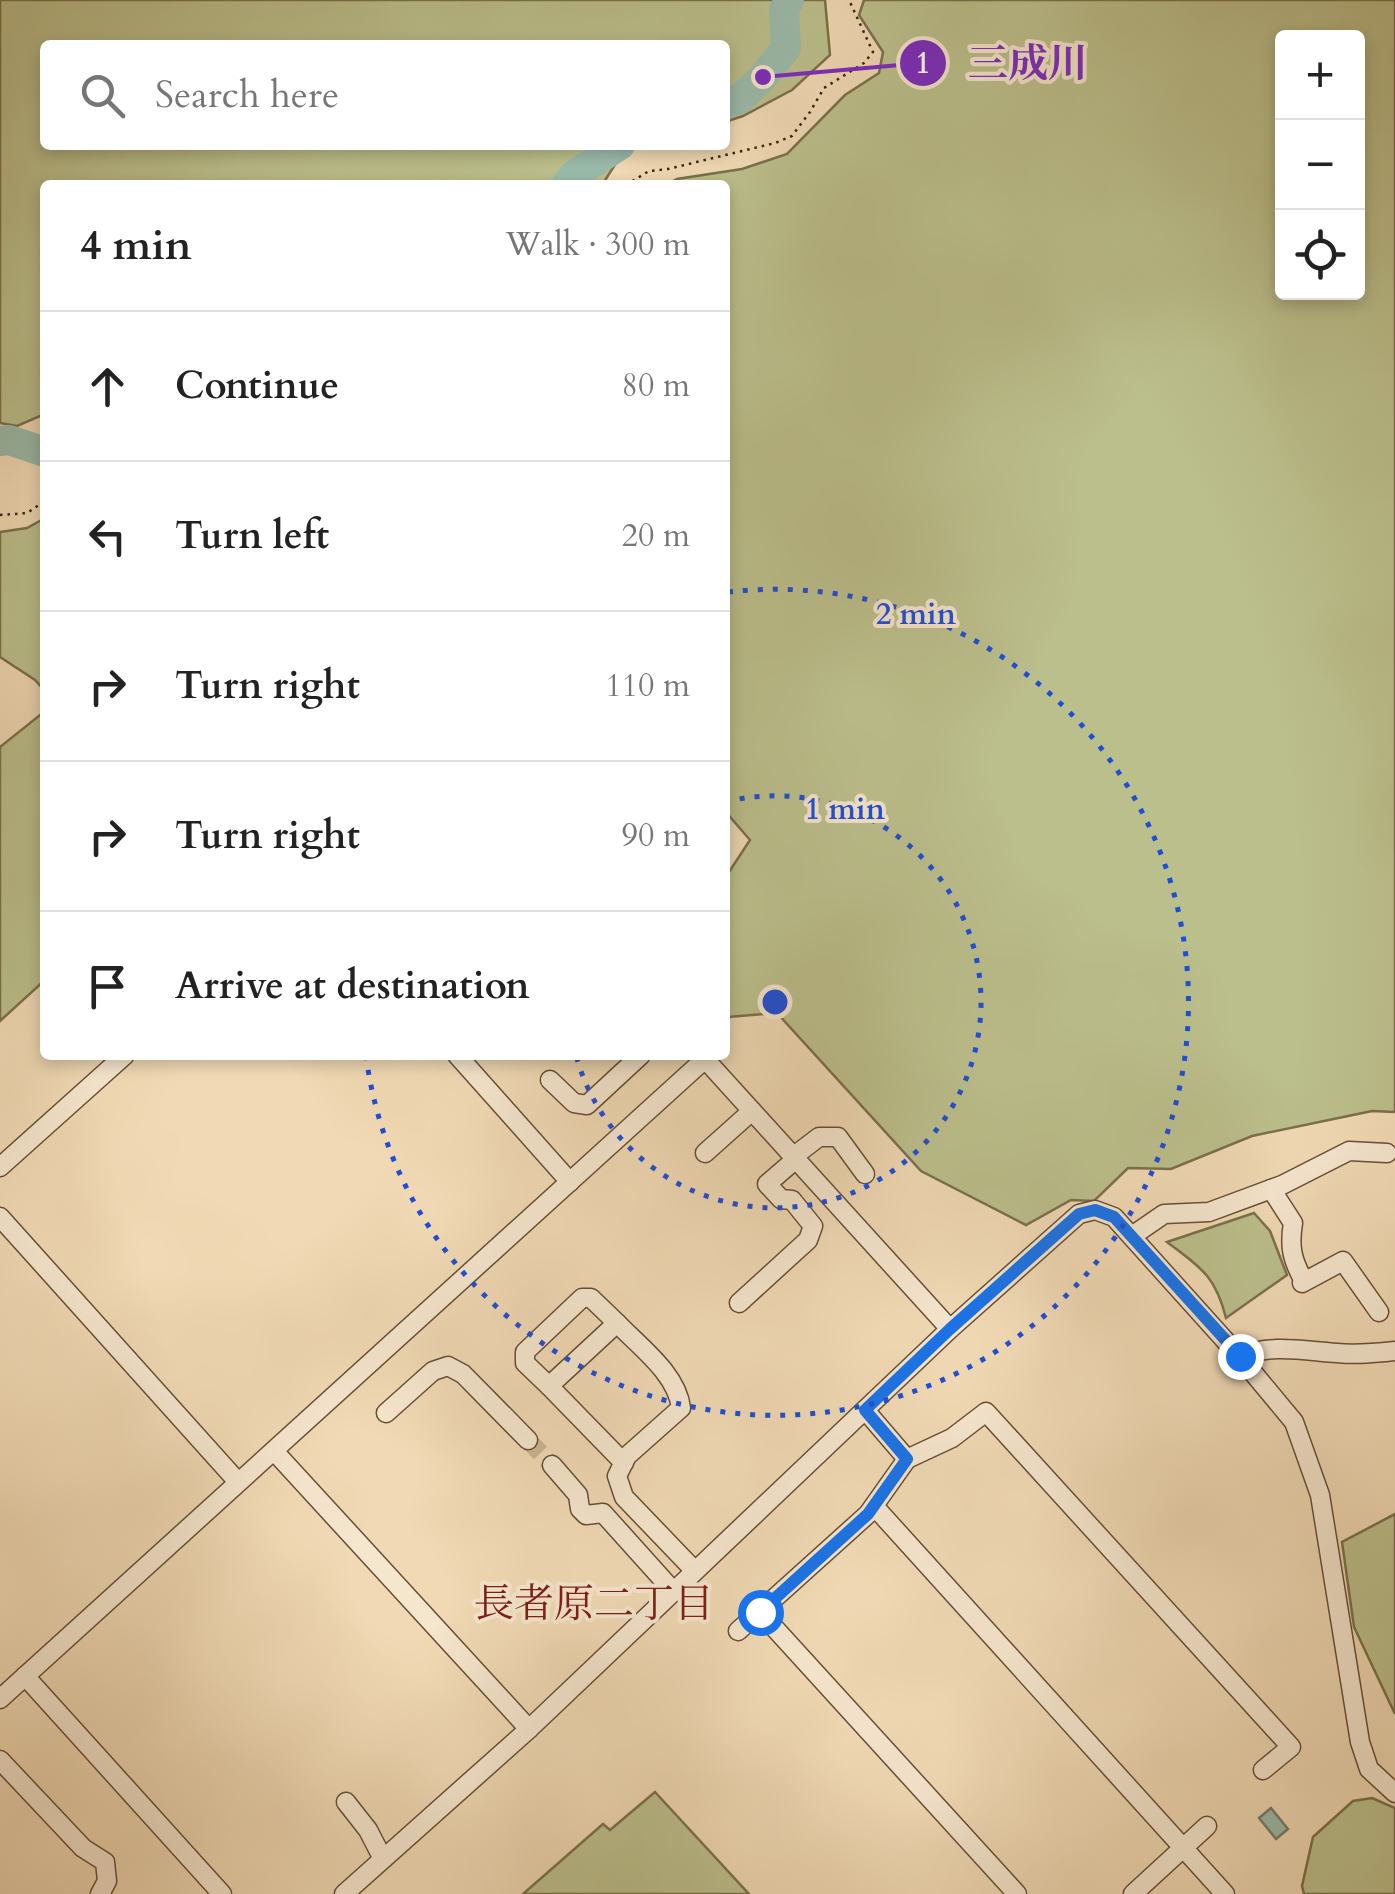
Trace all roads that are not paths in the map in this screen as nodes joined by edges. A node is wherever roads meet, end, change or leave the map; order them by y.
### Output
1 (119, 1060) edge
2 (461, 1060) edge
3 (636, 1060) edge
4 (705, 1060) edge
5 (707, 1060) edge
6 (550, 1080) dead end
7 (752, 1111) junction
8 (1387, 1153) dead end
9 (704, 1154) dead end
10 (795, 1158) junction
11 (0, 1168) edge
12 (866, 1174) dead end
13 (570, 1182) junction
14 (1271, 1189) junction
15 (0, 1217) edge
16 (1132, 1236) junction
17 (739, 1303) dead end
18 (1380, 1312) dead end
19 (617, 1323) junction
20 (950, 1329) junction
21 (1395, 1351) edge
22 (1240, 1356) junction
23 (549, 1386) junction
24 (865, 1410) junction
25 (386, 1413) dead end
26 (528, 1440) tunnel mouth
27 (274, 1451) junction
28 (907, 1459) junction
29 (624, 1463) junction
30 (552, 1466) tunnel mouth
31 (238, 1482) junction
32 (874, 1506) junction
33 (695, 1571) junction
34 (674, 1592) junction
35 (760, 1612) junction
36 (738, 1631) dead end
37 (25, 1676) junction
38 (0, 1698) edge
39 (528, 1730) junction
40 (0, 1760) edge
41 (1263, 1770) dead end
42 (1395, 1793) edge
43 (346, 1802) dead end
44 (1208, 1826) dead end
45 (1183, 1848) junction
46 (384, 1859) junction
47 (100, 1894) edge
48 (222, 1894) edge
49 (344, 1894) edge
50 (1017, 1894) edge
51 (1133, 1894) edge
52 (1225, 1894) edge

1 - 11 street
2 - 13 street
3 - 6 street
4 - 13 street
5 - 7 street
7 - 9 street
7 - 10 street
8 - 14 street
10 - 12 street
10 - 17 street
10 - 20 street
13 - 27 street
14 - 16 street
14 - 18 street
15 - 31 street
16 - 20 street
16 - 22 street
19 - 23 street
19 - 23 street
19 - 29 street
20 - 24 street
21 - 22 street
22 - 42 street
23 - 29 street
24 - 28 street
24 - 33 street
25 - 26 street
27 - 31 street
27 - 39 street
28 - 32 street
28 - 41 street
29 - 33 street
30 - 34 street
31 - 37 street
32 - 35 street
32 - 45 street
33 - 34 street
34 - 39 street
35 - 36 street
35 - 50 street
37 - 38 street
37 - 48 street
39 - 46 street
40 - 47 street
43 - 46 street
44 - 45 street
45 - 51 street
45 - 52 street
46 - 49 street

